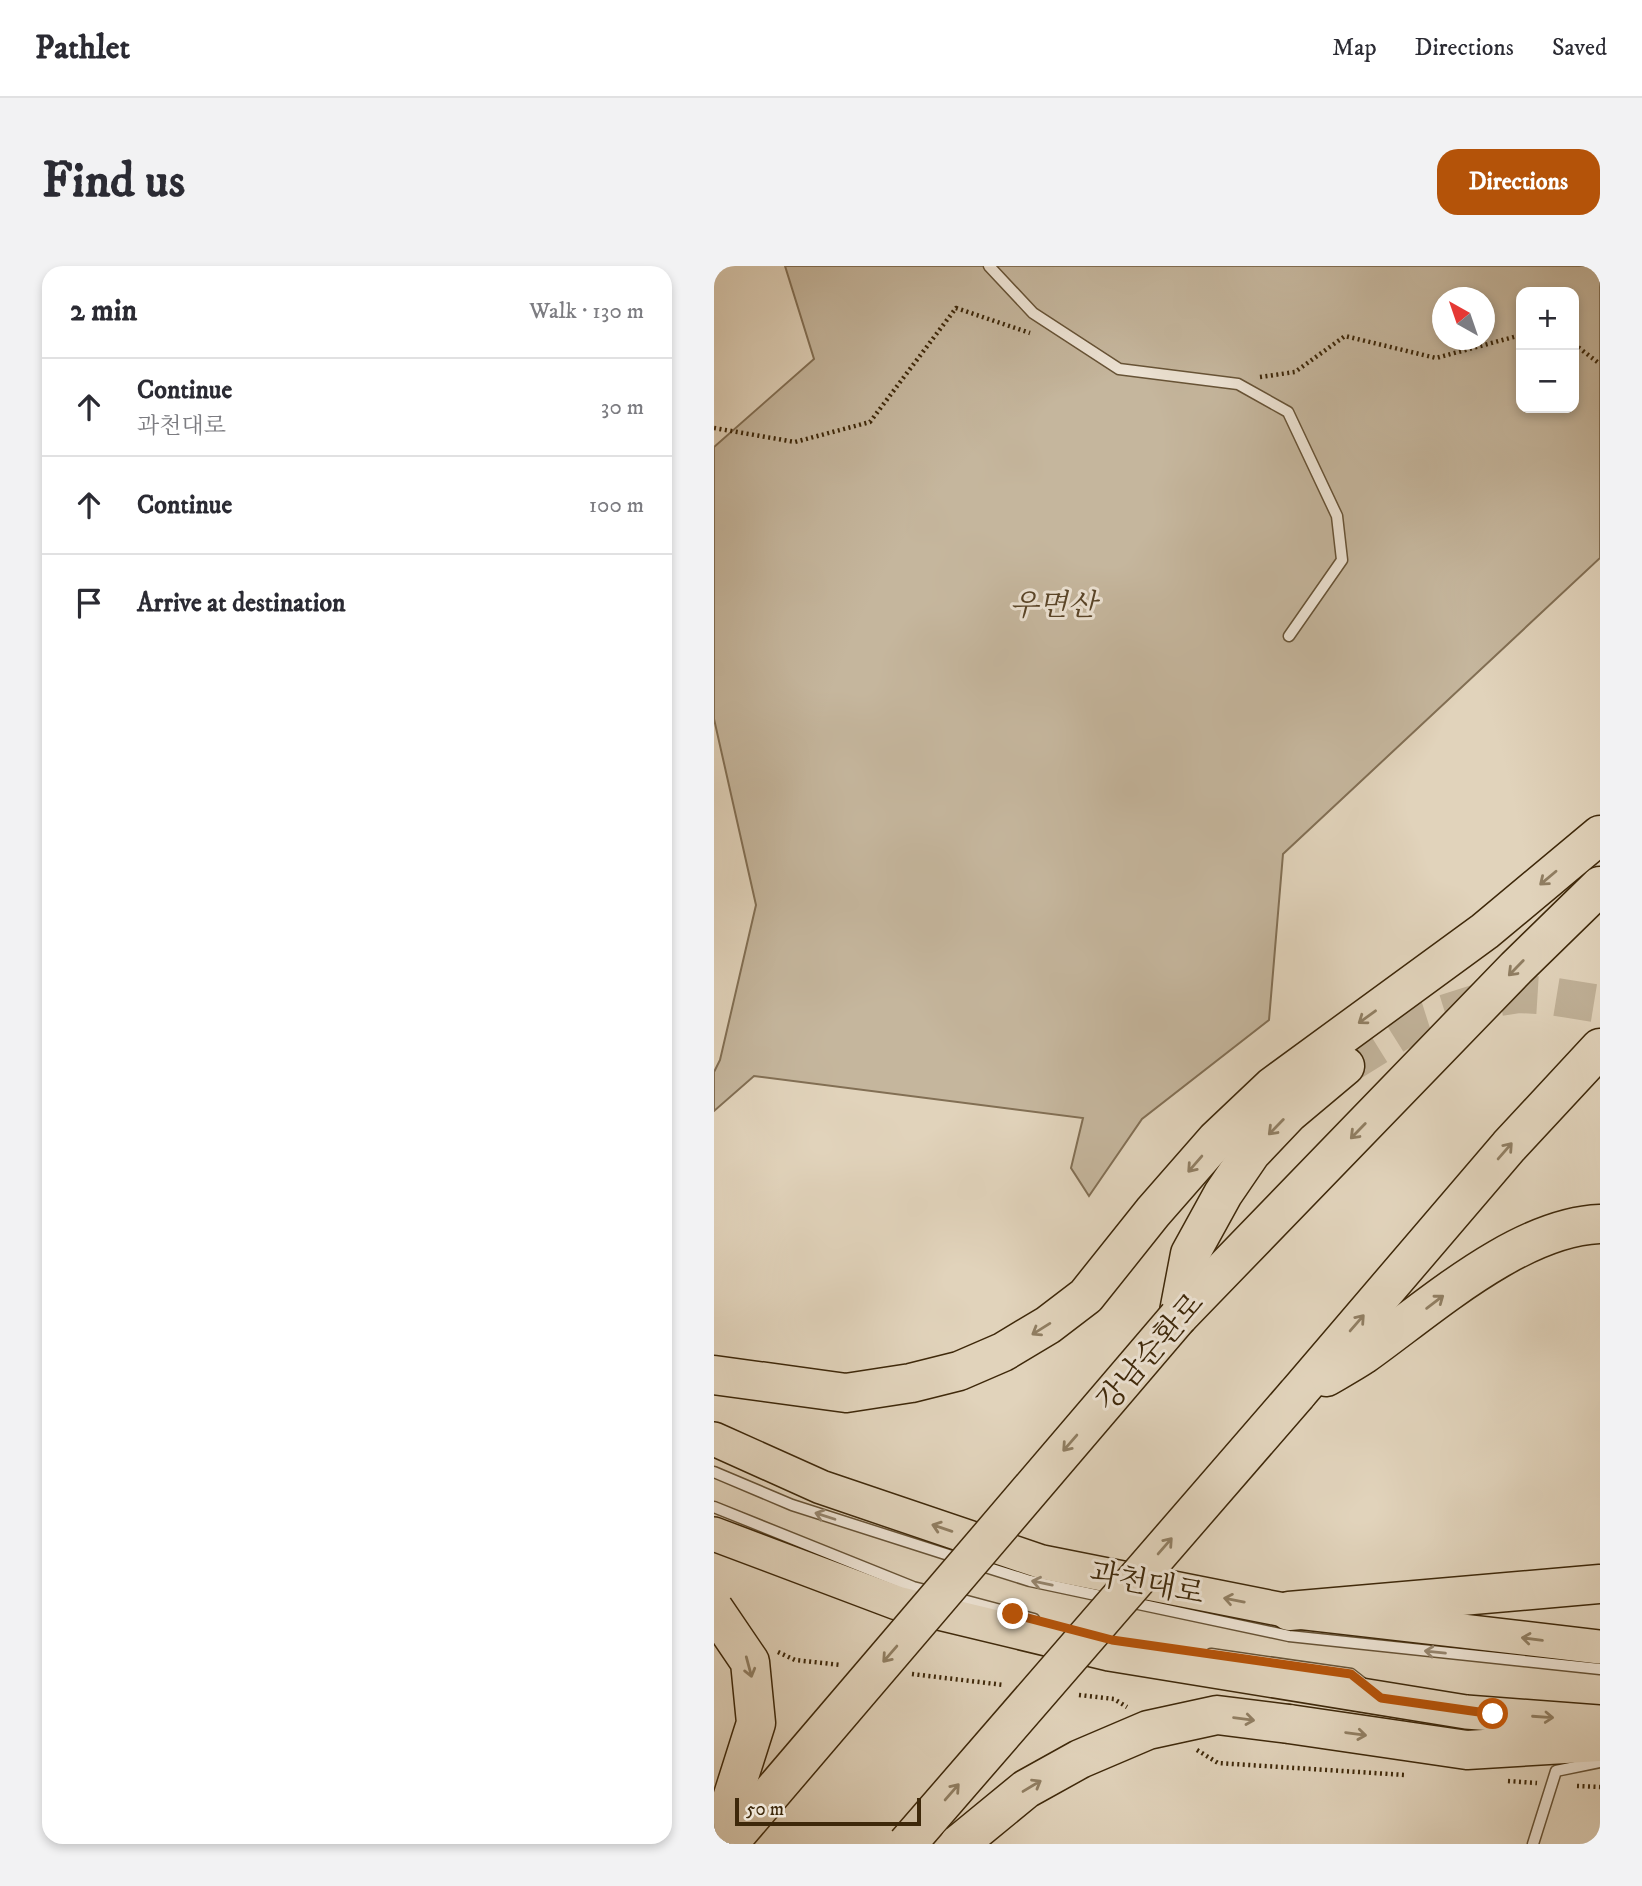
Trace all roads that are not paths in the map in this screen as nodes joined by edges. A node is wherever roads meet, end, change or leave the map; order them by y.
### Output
1 (989, 266) edge
2 (1289, 636) dead end
3 (1600, 835) edge
4 (1600, 886) edge
5 (1600, 1048) edge
6 (1346, 1066) tunnel mouth
7 (1600, 1224) edge
8 (1178, 1317) junction
9 (714, 1375) edge
10 (1297, 1394) junction
11 (714, 1439) edge
12 (714, 1472) edge
13 (714, 1507) edge
14 (714, 1534) edge
15 (1600, 1584) edge
16 (714, 1609) edge
17 (1289, 1611) junction
18 (1046, 1622) dead end
19 (1072, 1629) dead end
20 (1099, 1637) dead end
21 (1600, 1647) edge
22 (1205, 1653) dead end
23 (1600, 1669) edge
24 (1381, 1698) junction
25 (1600, 1722) edge
26 (1600, 1742) edge
27 (1600, 1762) edge
28 (714, 1842) edge
29 (728, 1844) edge
30 (907, 1844) edge
31 (960, 1844) edge
32 (1533, 1844) edge

1 - 2 lane
3 -> 9 highway
4 -> 8 highway, 강남순환로
10 -> 5 highway
6 -> 8 highway
10 -> 7 highway
8 -> 29 highway, 강남순환로, bridge
30 -> 10 highway, bridge
17 -> 11 main road, 과천대로
23 -> 12 lane
13 - 18 lane
14 - 24 main road
15 - 17 highway
16 -> 28 highway, bridge
21 -> 17 main road, 과천대로
19 - 20 lane
22 - 24 lane
24 -> 25 main road
31 -> 26 highway, bridge
27 - 32 lane

